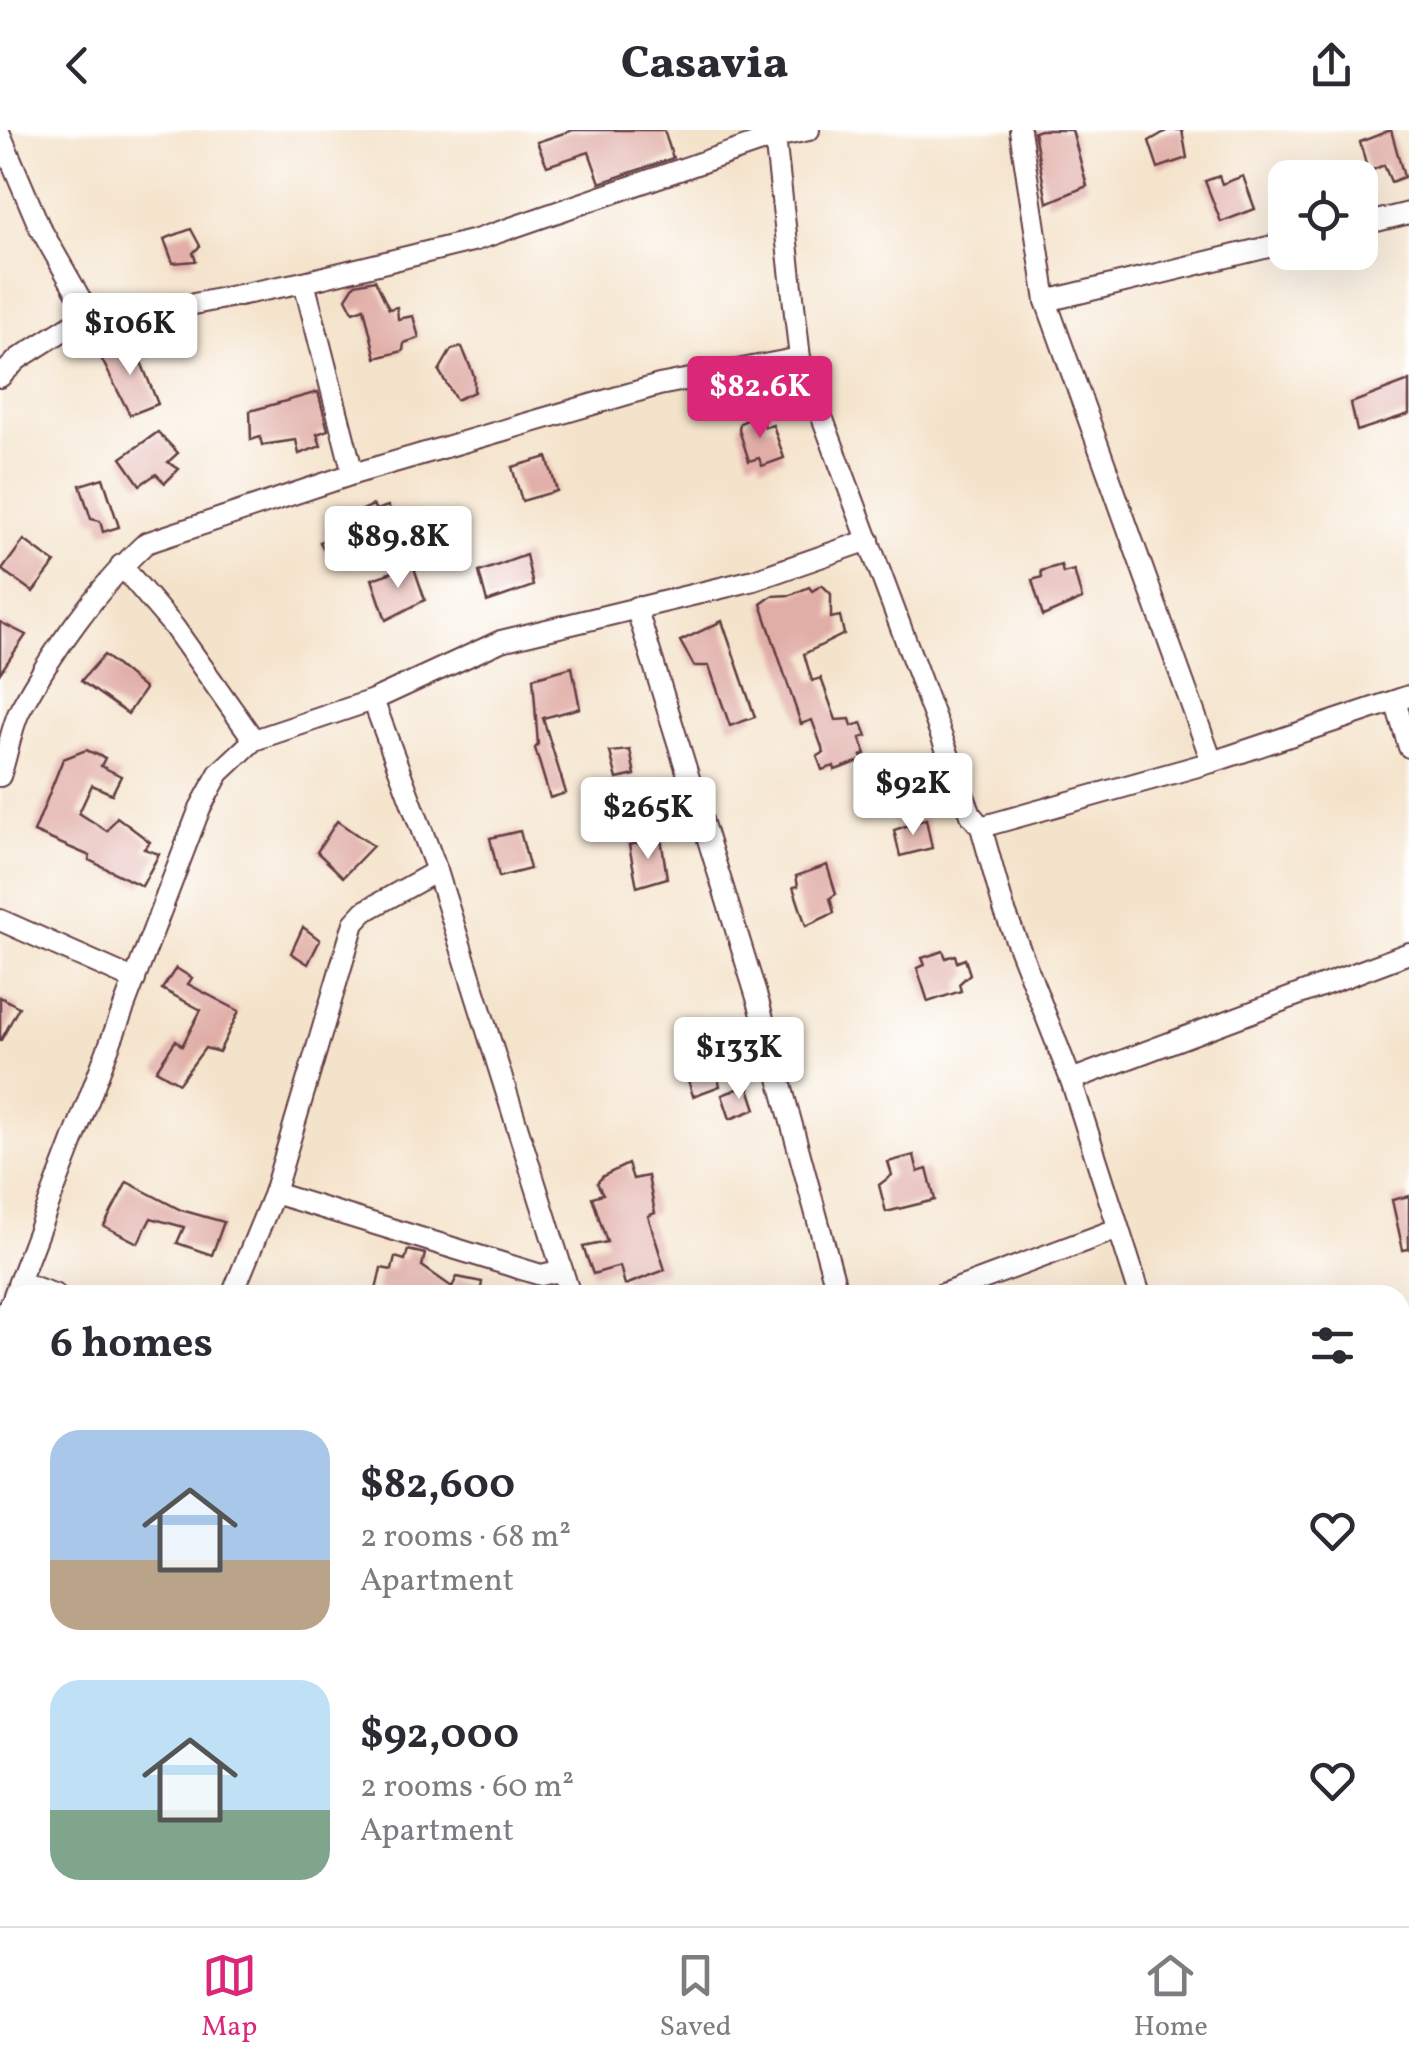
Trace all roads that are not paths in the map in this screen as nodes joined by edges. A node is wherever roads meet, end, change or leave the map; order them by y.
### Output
1 (809, 130) edge
2 (1020, 130) edge
3 (0, 134) edge
4 (775, 138) junction
5 (1409, 214) edge
6 (1378, 221) edge
7 (1268, 247) edge
8 (304, 282) junction
9 (1046, 301) junction
10 (89, 314) junction
11 (800, 358) junction
12 (0, 376) edge
13 (352, 474) junction
14 (869, 540) junction
15 (121, 566) junction
16 (636, 607) junction
17 (1402, 698) edge
18 (373, 700) junction
19 (9, 710) edge
20 (254, 740) junction
21 (1409, 747) edge
22 (1212, 762) junction
23 (0, 776) edge
24 (980, 827) junction
25 (437, 871) junction
26 (0, 920) edge
27 (1409, 953) edge
28 (135, 980) junction
29 (1071, 1080) junction
30 (274, 1193) junction
31 (1117, 1228) junction
32 (560, 1271) junction
33 (19, 1285) edge
34 (236, 1285) edge
35 (566, 1285) edge
36 (835, 1285) edge
37 (966, 1285) edge
38 (1137, 1285) edge

1 - 4 street
2 - 9 street
3 - 10 street
4 - 8 street
4 - 11 street
5 - 6 street
7 - 9 street
8 - 10 street
8 - 13 street
9 - 22 street
10 - 12 street
11 - 13 street
11 - 14 street
13 - 15 street
14 - 16 street
14 - 24 street
15 - 19 street
15 - 20 street
16 - 18 street
16 - 36 street
17 - 21 street
17 - 22 street
18 - 20 street
18 - 25 street
19 - 23 street
20 - 28 street
22 - 24 street
24 - 29 street
25 - 30 street
25 - 32 street
26 - 28 street
27 - 29 street
28 - 33 street
29 - 31 street
30 - 32 street
30 - 34 street
31 - 37 street
31 - 38 street
32 - 35 street

